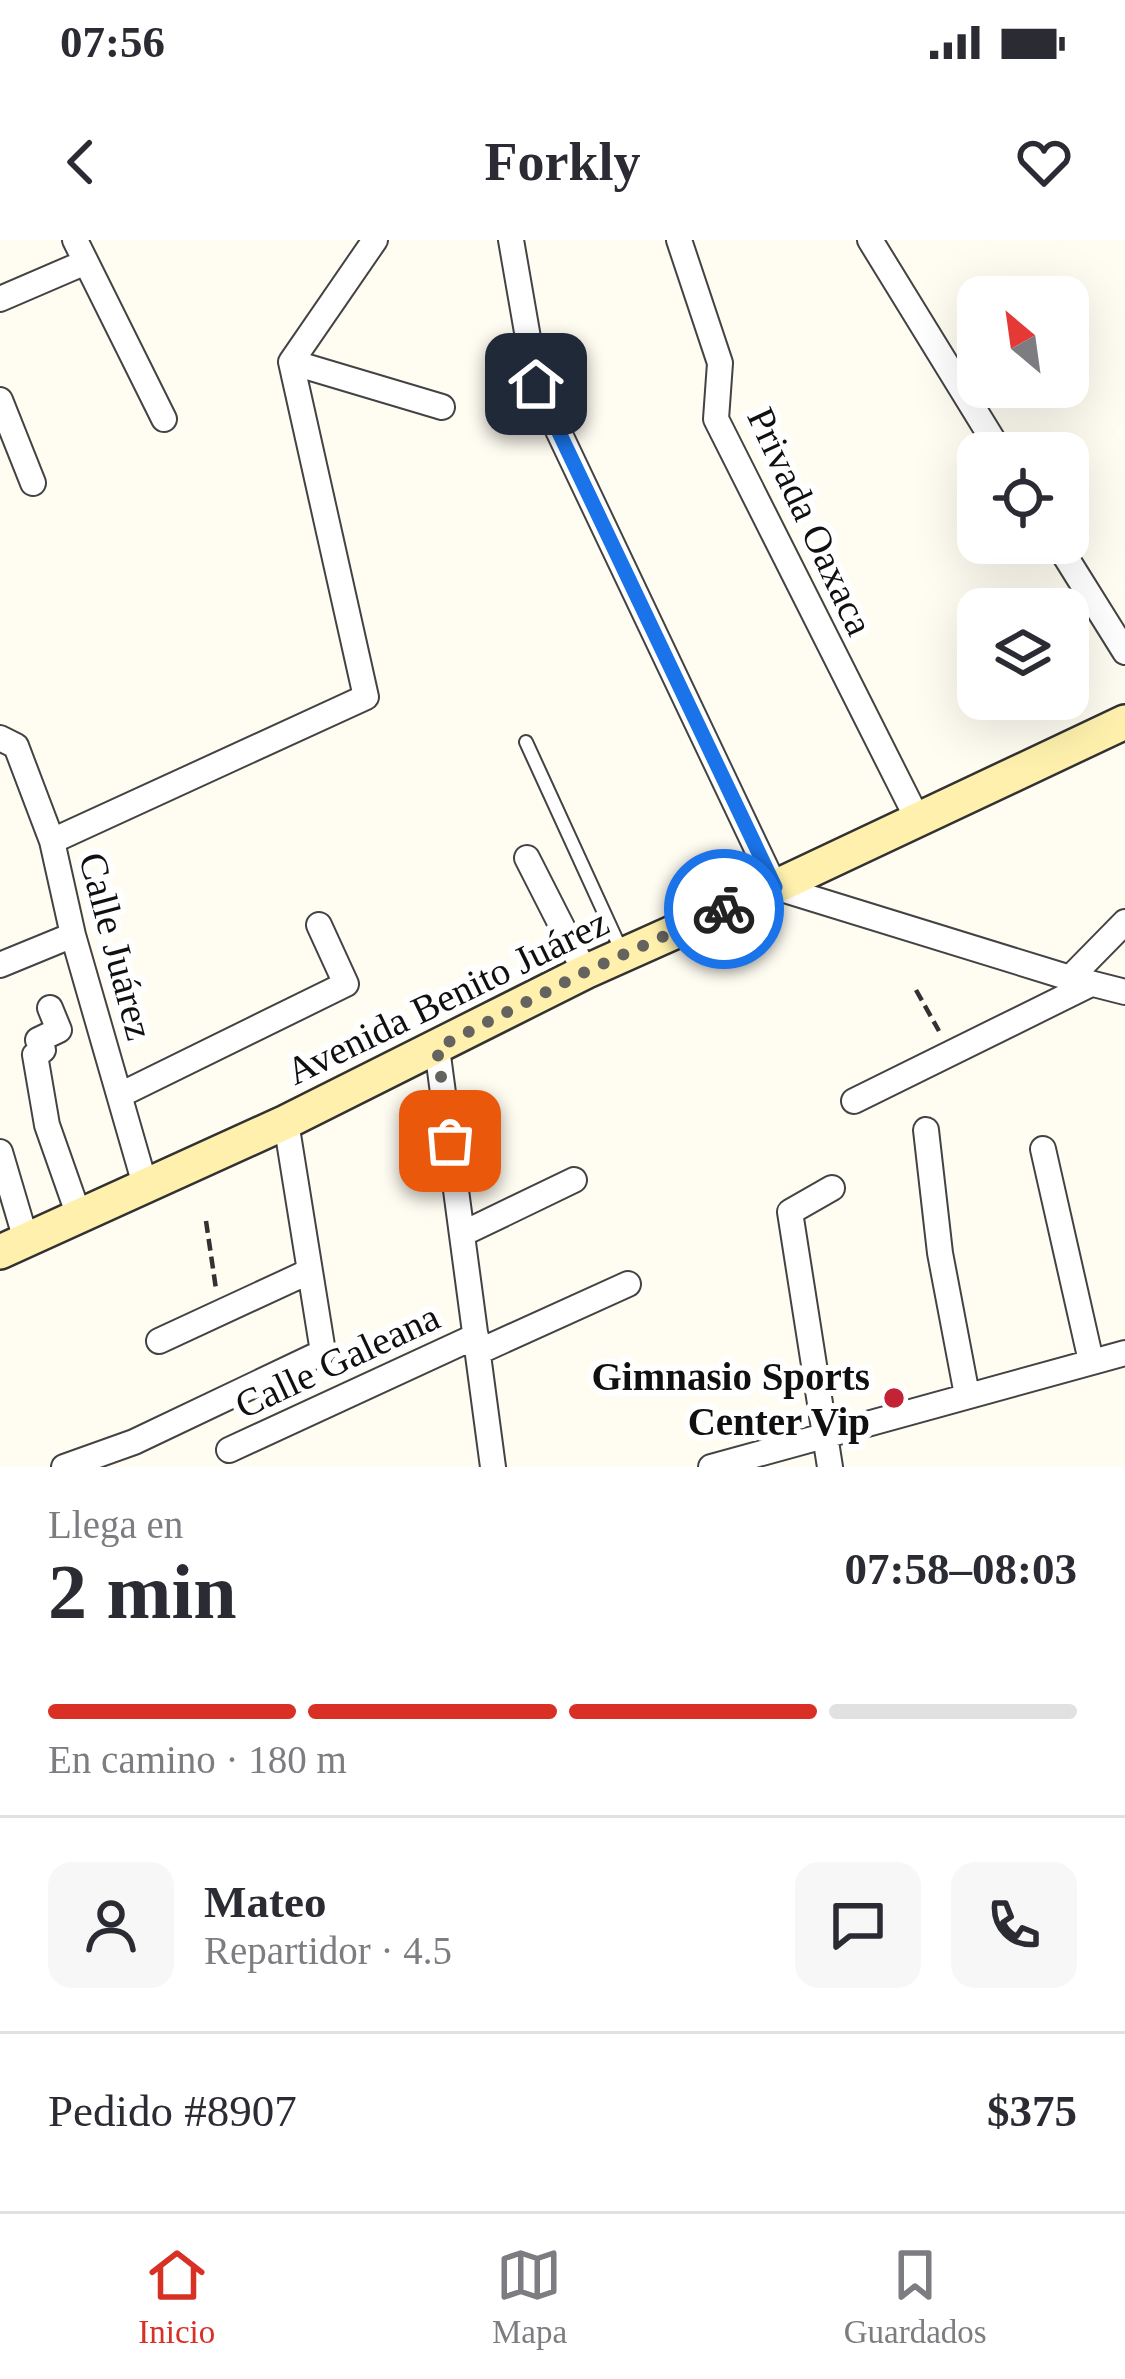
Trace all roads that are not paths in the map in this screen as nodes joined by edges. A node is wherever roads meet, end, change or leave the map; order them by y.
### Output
1 (375, 240) edge
2 (511, 240) edge
3 (679, 240) edge
4 (870, 240) edge
5 (81, 251) edge
6 (0, 299) edge
7 (291, 362) junction
8 (442, 407) dead end
9 (2, 410) edge
10 (164, 419) dead end
11 (988, 432) edge
12 (33, 483) dead end
13 (1070, 564) edge
14 (1125, 652) edge
15 (1125, 722) edge
16 (0, 738) edge
17 (526, 742) dead end
18 (917, 820) junction
19 (52, 842) junction
20 (527, 858) dead end
21 (775, 887) junction
22 (1125, 922) edge
23 (319, 925) dead end
24 (74, 935) junction
25 (623, 955) junction
26 (0, 964) edge
27 (585, 972) junction
28 (1081, 981) junction
29 (1125, 992) edge
30 (50, 1008) dead end
31 (437, 1048) junction
32 (120, 1095) junction
33 (854, 1101) dead end
34 (286, 1122) junction
35 (926, 1130) dead end
36 (1043, 1149) dead end
37 (0, 1152) edge
38 (574, 1180) dead end
39 (145, 1185) junction
40 (4, 1186) edge
41 (832, 1188) dead end
42 (79, 1216) junction
43 (462, 1234) junction
44 (13, 1246) edge
45 (308, 1272) junction
46 (628, 1284) dead end
47 (159, 1341) dead end
48 (477, 1344) junction
49 (1125, 1353) edge
50 (1091, 1361) junction
51 (967, 1395) junction
52 (826, 1436) junction
53 (229, 1450) dead end
54 (64, 1467) edge
55 (493, 1467) edge
56 (711, 1467) edge
57 (830, 1467) edge

1 - 7 street
2 - 21 street
3 - 18 street, Privada Oaxaca
4 - 11 street
5 - 6 street
5 - 10 street
7 - 8 street
7 - 19 street
9 - 12 street
13 - 14 street
15 - 18 main road, Avenida Benito Juárez
16 - 19 street, Calle Juárez
17 - 25 lane
18 - 21 main road, Avenida Benito Juárez
19 - 24 street, Calle Juárez
20 - 27 street
21 - 25 main road, Avenida Benito Juárez
21 - 28 street
22 - 28 street
23 - 32 street
24 - 26 street
24 - 32 street, Calle Juárez
25 - 27 main road, Avenida Benito Juárez
27 - 31 main road, Avenida Benito Juárez
28 - 29 street
28 - 33 street
30 - 42 street
31 - 34 main road, Avenida Benito Juárez
31 - 43 street
32 - 39 street, Calle Juárez
34 - 39 main road, Avenida Benito Juárez
34 - 45 street
35 - 51 street
36 - 50 street
37 - 40 street
38 - 43 street
39 - 42 main road, Avenida Benito Juárez
40 - 44 street
41 - 52 street
42 - 44 main road, Avenida Benito Juárez
43 - 48 street
45 - 47 street
45 - 54 street
46 - 48 street, Calle Galeana
48 - 53 street, Calle Galeana
48 - 55 street
49 - 50 street
50 - 51 street
51 - 52 street
52 - 56 street
52 - 57 street

